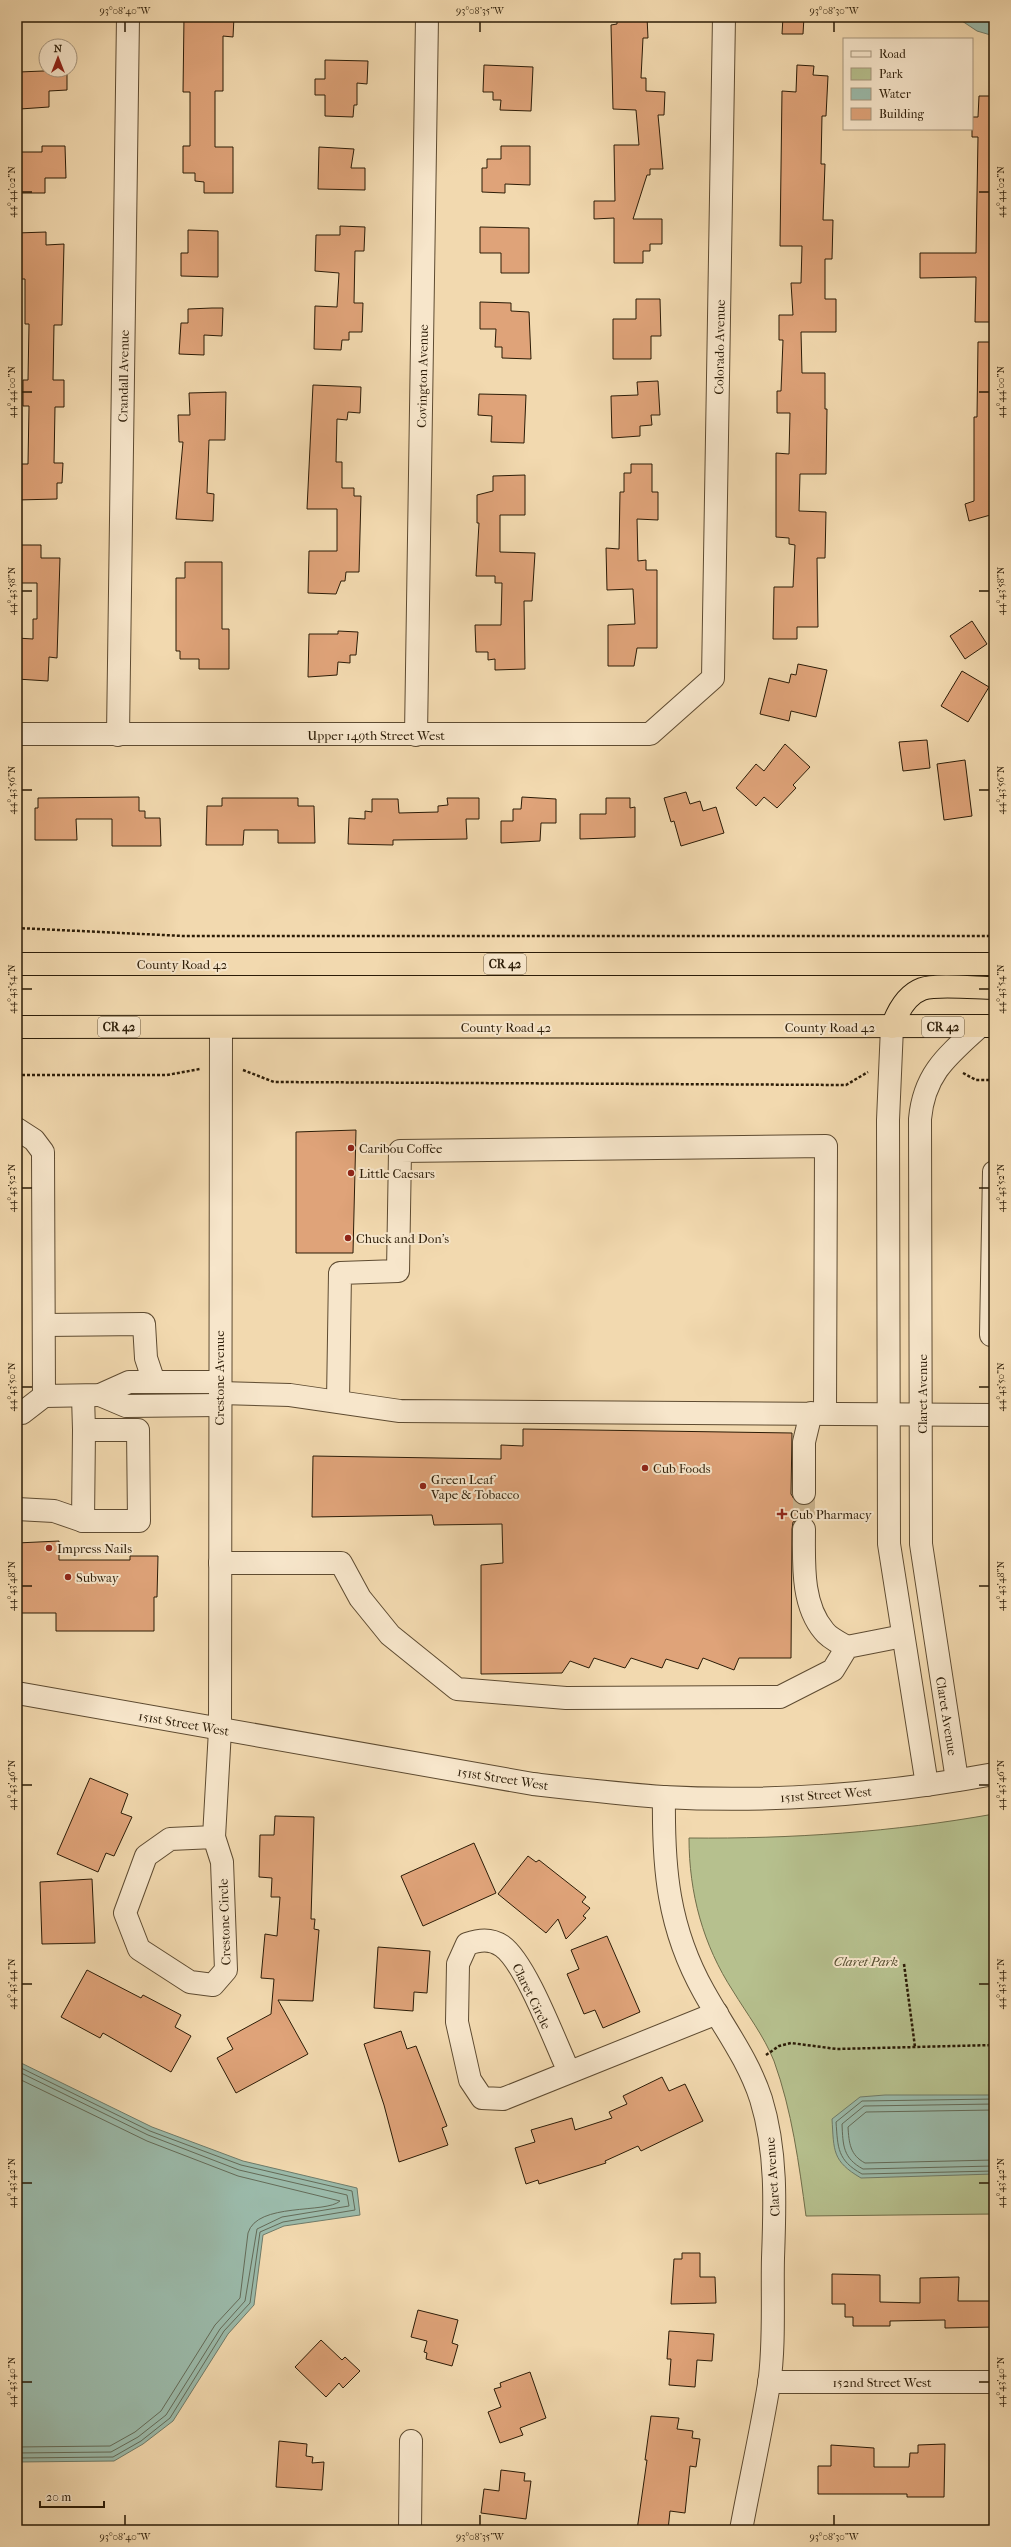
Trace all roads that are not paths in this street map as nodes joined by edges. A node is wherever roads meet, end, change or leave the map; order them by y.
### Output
1 (128, 17) edge
2 (427, 17) edge
3 (724, 17) edge
4 (713, 678) joint
5 (17, 734) edge
6 (118, 735) junction
7 (416, 735) junction
8 (17, 964) edge
9 (994, 964) edge
10 (994, 988) edge
11 (17, 1027) edge
12 (221, 1027) junction
13 (892, 1027) junction
14 (986, 1027) edge
15 (17, 1129) edge
16 (994, 1172) edge
17 (44, 1325) junction
18 (994, 1335) edge
19 (154, 1382) junction
20 (219, 1393) junction
21 (92, 1395) junction
22 (44, 1396) junction
23 (338, 1401) junction
24 (889, 1412) junction
25 (922, 1412) junction
26 (17, 1413) edge
27 (818, 1413) junction
28 (994, 1414) edge
29 (84, 1430) junction
30 (804, 1493) tunnel mouth
31 (17, 1509) edge
32 (83, 1521) junction
33 (804, 1529) tunnel mouth
34 (220, 1563) junction
35 (903, 1636) junction
36 (847, 1648) junction
37 (17, 1694) edge
38 (220, 1730) junction
39 (994, 1774) edge
40 (957, 1780) junction
41 (927, 1785) junction
42 (664, 1797) junction
43 (214, 1837) junction
44 (717, 2013) junction
45 (569, 2072) junction
46 (769, 2382) junction
47 (994, 2382) edge
48 (411, 2441) dead end
49 (410, 2530) edge
50 (741, 2530) edge

1 - 6 street, Crandall Avenue
2 - 7 street, Covington Avenue
3 - 4 street, Colorado Avenue
4 - 7 street, Upper 149th Street West
5 - 6 street, Upper 149th Street West
6 - 7 street, Upper 149th Street West
8 - 9 highway, County Road 42 / CR 42
10 - 13 highway
11 - 12 highway, County Road 42 / CR 42
12 - 13 highway, County Road 42 / CR 42
12 - 20 street, Crestone Avenue
13 - 14 highway, County Road 42 / CR 42
13 - 24 street
14 - 25 street, Claret Avenue
15 - 17 street
16 - 18 street
17 - 19 street
17 - 22 street
19 - 20 street
19 - 21 street
20 - 21 street
20 - 23 street
20 - 34 street, Crestone Avenue
21 - 22 street
21 - 29 street
22 - 26 street
23 - 27 street
23 - 27 street
24 - 25 street
24 - 27 street
24 - 35 street
25 - 28 street
25 - 40 street, Claret Avenue
27 - 30 street
29 - 32 street
29 - 32 street
31 - 32 street
33 - 36 street
34 - 36 street
34 - 38 street, Crestone Avenue
35 - 36 street
35 - 41 street
37 - 38 street, 151st Street West
38 - 42 street, 151st Street West
38 - 43 street, Crestone Circle
39 - 40 street, 151st Street West
40 - 41 street, 151st Street West
41 - 42 street, 151st Street West
42 - 44 street, Claret Avenue
43 - 43 street, Crestone Circle
44 - 45 street, Claret Circle
44 - 46 street, Claret Avenue
45 - 45 street, Claret Circle
46 - 47 street, 152nd Street West
46 - 50 street, Claret Avenue
48 - 49 street

